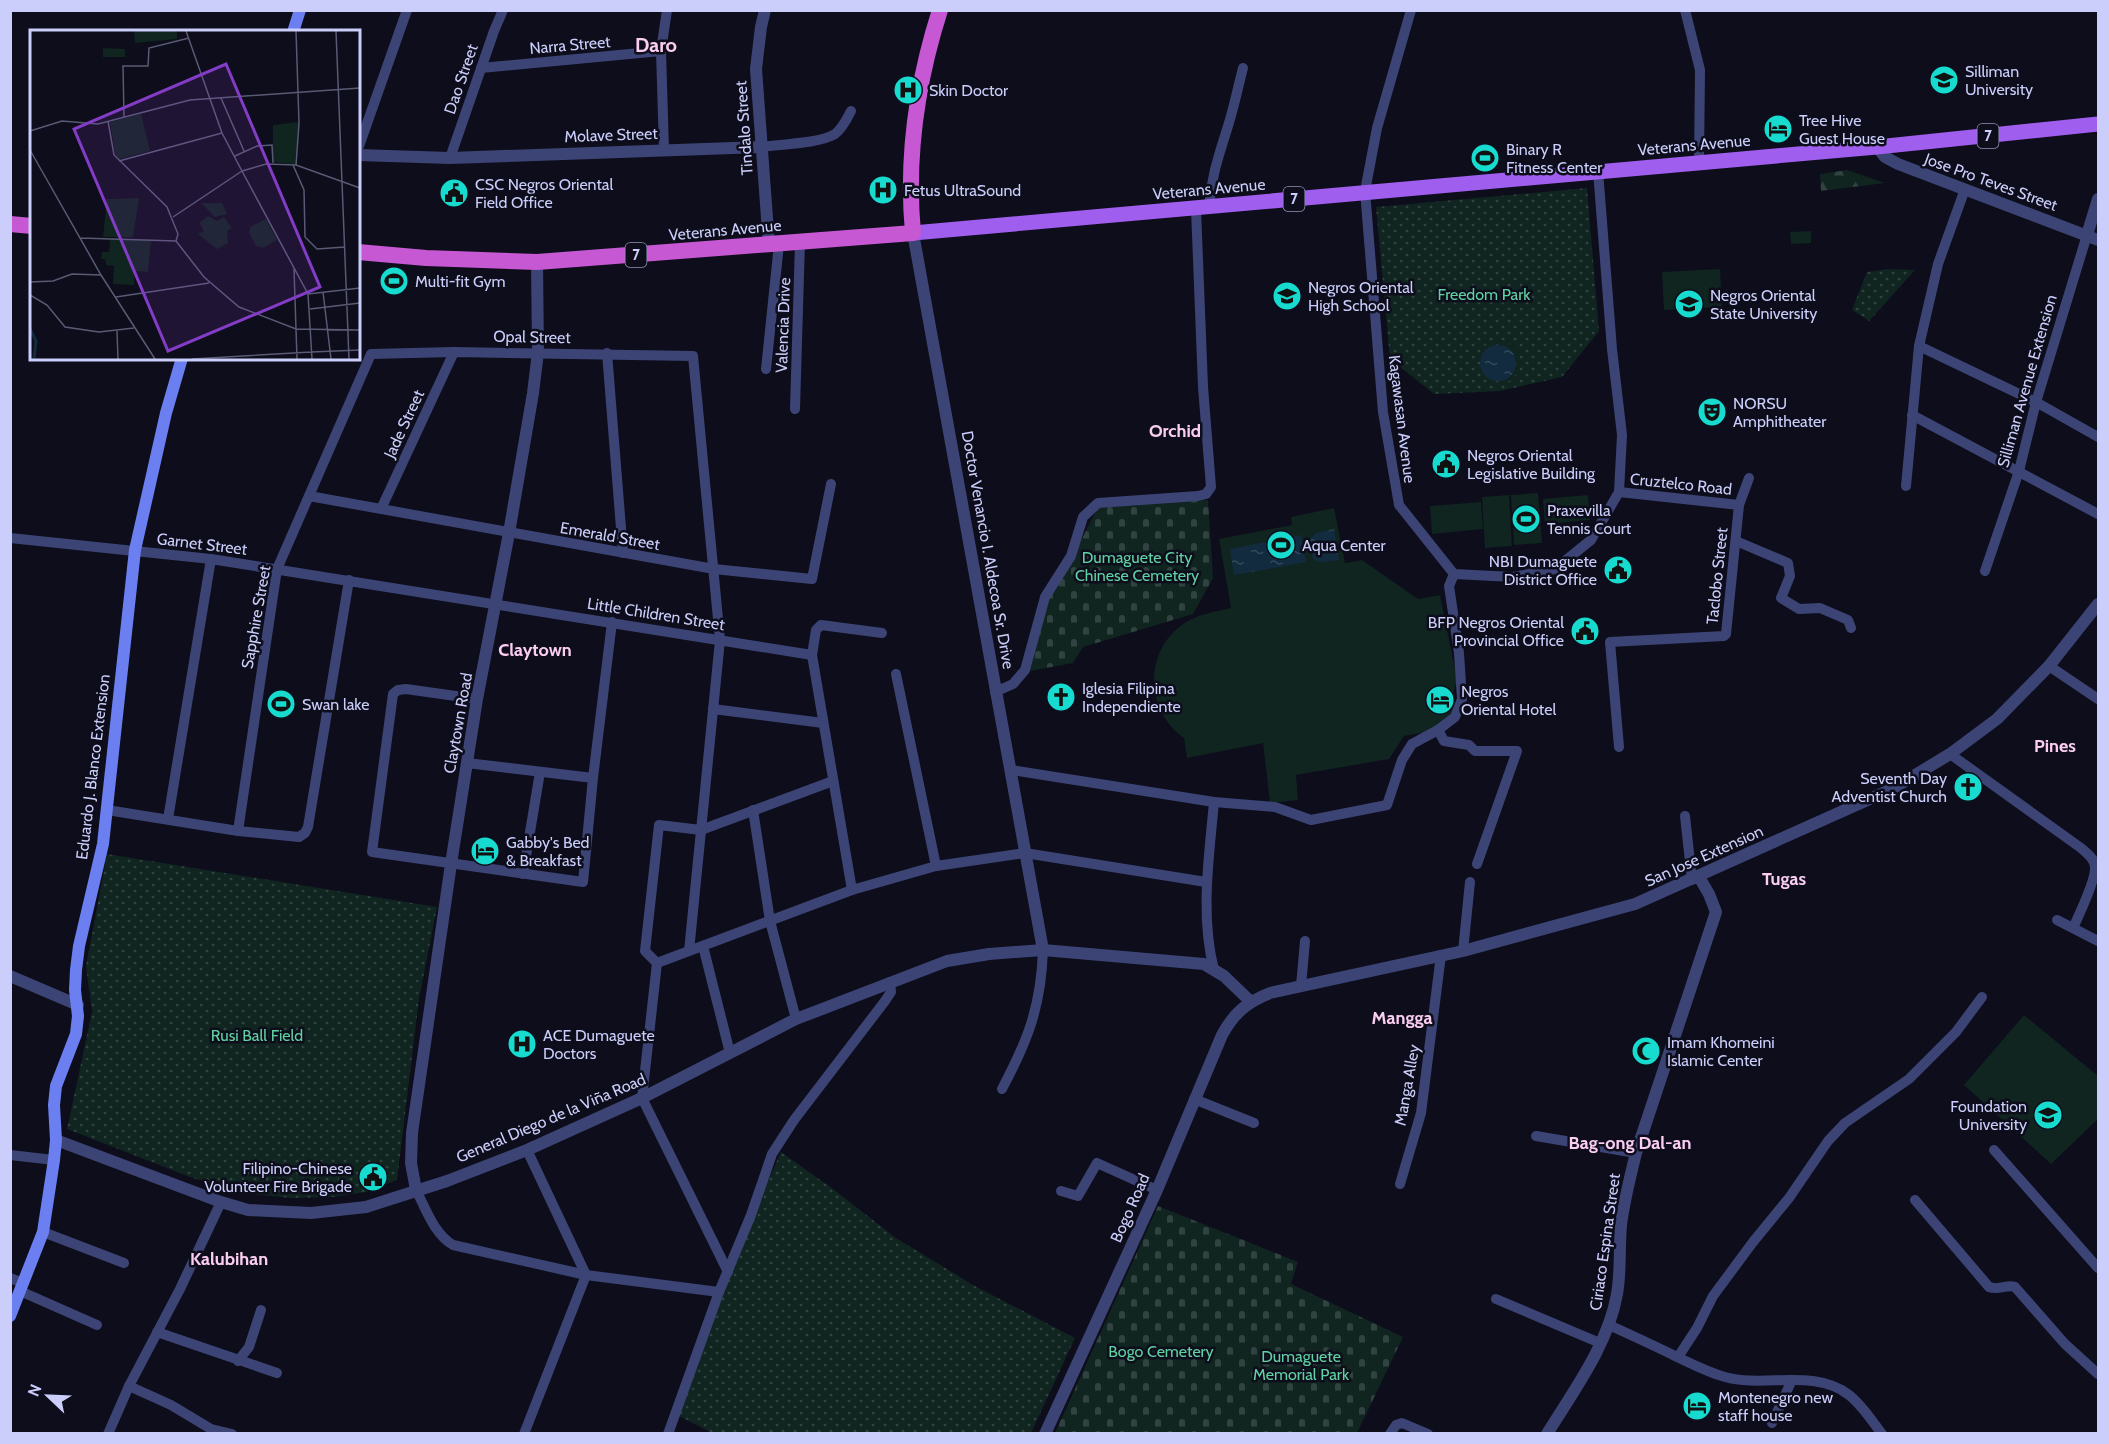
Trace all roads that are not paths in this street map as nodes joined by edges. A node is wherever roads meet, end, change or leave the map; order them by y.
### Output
1 (300, 10) edge
2 (407, 10) edge
3 (504, 10) edge
4 (667, 10) edge
5 (765, 10) edge
6 (940, 10) edge
7 (1411, 10) edge
8 (1685, 10) edge
9 (294, 30) edge
10 (661, 51) junction
11 (481, 68) junction
12 (1243, 68) dead end
13 (851, 111) dead end
14 (2098, 124) edge
15 (360, 142) edge
16 (761, 147) junction
17 (1877, 147) junction
18 (664, 150) junction
19 (360, 155) edge
20 (450, 158) junction
21 (1699, 162) junction
22 (1598, 171) junction
23 (1965, 189) junction
24 (1365, 192) junction
25 (2098, 199) edge
26 (1203, 208) junction
27 (10, 224) edge
28 (30, 226) edge
29 (913, 233) junction
30 (2093, 237) edge
31 (800, 242) junction
32 (774, 244) junction
33 (360, 252) edge
34 (537, 262) junction
35 (1920, 346) junction
36 (454, 352) junction
37 (538, 352) junction
38 (607, 353) junction
39 (371, 354) joint
40 (181, 360) edge
41 (766, 369) dead end
42 (2036, 402) junction
43 (795, 409) dead end
44 (1912, 415) junction
45 (2098, 437) edge
46 (2019, 471) junction
47 (1749, 478) dead end
48 (831, 484) dead end
49 (1906, 486) dead end
50 (1619, 492) junction
51 (309, 496) junction
52 (1739, 505) junction
53 (381, 509) junction
54 (2098, 514) edge
55 (509, 533) junction
56 (10, 538) edge
57 (1736, 541) junction
58 (135, 550) junction
59 (623, 553) junction
60 (211, 559) junction
61 (277, 569) junction
62 (714, 569) junction
63 (1985, 571) dead end
64 (1454, 574) junction
65 (350, 580) junction
66 (496, 603) junction
67 (2098, 604) edge
68 (612, 622) junction
69 (1851, 628) dead end
70 (882, 633) dead end
71 (720, 640) junction
72 (812, 655) junction
73 (2049, 666) junction
74 (896, 674) dead end
75 (995, 692) junction
76 (477, 699) junction
77 (2098, 699) edge
78 (713, 709) junction
79 (823, 723) junction
80 (1438, 730) junction
81 (1619, 747) dead end
82 (1950, 754) junction
83 (467, 763) junction
84 (1011, 771) junction
85 (540, 772) junction
86 (593, 778) junction
87 (833, 781) junction
88 (1214, 802) junction
89 (107, 810) junction
90 (753, 810) junction
91 (1685, 816) dead end
92 (168, 819) junction
93 (238, 831) junction
94 (701, 831) junction
95 (1025, 853) junction
96 (451, 864) junction
97 (1477, 864) dead end
98 (936, 866) junction
99 (523, 874) junction
100 (1695, 878) junction
101 (1206, 882) junction
102 (1470, 882) dead end
103 (852, 890) junction
104 (2057, 920) dead end
105 (770, 921) junction
106 (2073, 928) junction
107 (1305, 941) dead end
108 (2098, 941) edge
109 (703, 946) junction
110 (688, 951) junction
111 (1043, 951) junction
112 (1463, 951) junction
113 (1441, 955) junction
114 (657, 963) junction
115 (1214, 970) junction
116 (10, 976) edge
117 (890, 982) junction
118 (1301, 986) junction
119 (1982, 997) dead end
120 (1250, 1001) junction
121 (78, 1005) junction
122 (796, 1019) junction
123 (730, 1053) junction
124 (1002, 1089) dead end
125 (642, 1098) junction
126 (1194, 1099) junction
127 (1254, 1123) dead end
128 (1536, 1136) dead end
129 (56, 1140) junction
130 (527, 1150) junction
131 (1994, 1150) dead end
132 (1636, 1154) junction
133 (10, 1155) edge
134 (54, 1160) junction
135 (1400, 1184) dead end
136 (416, 1190) junction
137 (1157, 1190) junction
138 (1061, 1191) dead end
139 (1915, 1200) dead end
140 (221, 1202) junction
141 (43, 1232) junction
142 (124, 1263) dead end
143 (2098, 1268) edge
144 (728, 1272) junction
145 (586, 1275) junction
146 (10, 1278) edge
147 (21, 1287) junction
148 (719, 1292) junction
149 (1496, 1299) dead end
150 (261, 1310) dead end
151 (10, 1316) edge
152 (97, 1325) dead end
153 (1609, 1325) junction
154 (157, 1332) junction
155 (1600, 1343) junction
156 (1678, 1357) junction
157 (238, 1361) junction
158 (277, 1373) dead end
159 (2098, 1374) edge
160 (1791, 1382) junction
161 (129, 1386) junction
162 (1772, 1423) dead end
163 (210, 1431) edge
164 (108, 1434) edge
165 (232, 1434) edge
166 (524, 1434) edge
167 (668, 1434) edge
168 (1046, 1434) edge
169 (1390, 1434) edge
170 (1428, 1434) edge
171 (1547, 1434) edge
172 (1882, 1434) edge

1 - 9 main road
2 - 15 street
3 - 11 street, Dao Street
4 - 10 street
5 - 16 street, Tindalo Street
6 - 29 highway, Doctor Venancio I. Aldecoa Sr. Drive
7 - 24 street, Kagawasan Avenue
8 - 21 street
10 - 11 street, Narra Street
10 - 18 street
11 - 20 street, Dao Street
12 - 26 street
13 - 16 street, Molave Street
14 - 17 main road, Veterans Avenue / 7
16 - 18 street, Molave Street
16 - 32 street, Tindalo Street
17 - 21 main road, Veterans Avenue / 7
17 - 23 street, Jose Pro Teves Street
18 - 20 street, Molave Street
19 - 20 street, Molave Street
21 - 22 main road, Veterans Avenue / 7
22 - 24 main road, Veterans Avenue / 7
22 - 50 street
23 - 30 street, Jose Pro Teves Street
23 - 35 street
24 - 26 main road, Veterans Avenue / 7
24 - 64 street, Kagawasan Avenue
25 - 30 street, Silliman Avenue Extension
26 - 29 main road, Veterans Avenue / 7
26 - 75 street
27 - 28 highway
29 - 31 highway, Veterans Avenue / 7
29 - 75 street, Doctor Venancio I. Aldecoa Sr. Drive
30 - 42 street, Silliman Avenue Extension
31 - 32 highway, Veterans Avenue / 7
31 - 43 street, Valencia Drive
32 - 34 highway, Veterans Avenue / 7
32 - 41 street
33 - 34 highway, Veterans Avenue / 7
34 - 37 street, Claytown Road
35 - 42 street
35 - 44 street
36 - 37 street, Opal Street
36 - 39 street, Opal Street
36 - 53 street, Jade Street
37 - 38 street, Opal Street
37 - 55 street, Claytown Road
38 - 59 street
38 - 62 street, Opal Street
39 - 51 street, Sapphire Street
40 - 58 main road, Eduardo J. Blanco Extension
42 - 45 street
42 - 46 street, Silliman Avenue Extension
44 - 46 street
44 - 49 street
46 - 54 street
46 - 63 street, Silliman Avenue Extension
47 - 52 street, Taclobo Street
48 - 62 street, Emerald Street
50 - 52 street, Cruztelco Road
50 - 64 street
51 - 53 street, Emerald Street
51 - 61 street, Sapphire Street
52 - 57 street, Taclobo Street
53 - 55 street, Emerald Street
55 - 59 street, Emerald Street
55 - 66 street, Claytown Road
56 - 58 street, Garnet Street
57 - 69 street
57 - 81 street, Taclobo Street
58 - 60 street, Garnet Street
58 - 89 main road, Eduardo J. Blanco Extension
59 - 62 street, Emerald Street
60 - 61 street, Garnet Street
60 - 92 street
61 - 65 street, Garnet Street
61 - 93 street, Sapphire Street
62 - 71 street
64 - 80 street
65 - 66 street, Garnet Street
65 - 93 street
66 - 68 street, Little Children Street
66 - 76 street, Claytown Road
67 - 73 street, San Jose Extension
68 - 71 street, Little Children Street
68 - 86 street
70 - 72 street
71 - 72 street, Little Children Street
71 - 78 street
72 - 79 street
73 - 77 street
73 - 82 street, San Jose Extension
74 - 98 street
75 - 84 street, Doctor Venancio I. Aldecoa Sr. Drive
76 - 83 street, Claytown Road
76 - 96 street
78 - 79 street
78 - 94 street
79 - 87 street
80 - 88 street
80 - 97 street
82 - 100 street, San Jose Extension
82 - 106 street
83 - 85 street
83 - 96 street, Claytown Road
84 - 88 street
84 - 95 street, Doctor Venancio I. Aldecoa Sr. Drive
85 - 86 street
85 - 99 street
86 - 99 street
87 - 90 street
87 - 103 street
88 - 101 street
89 - 92 street
89 - 121 main road, Eduardo J. Blanco Extension
90 - 94 street
90 - 105 street
91 - 100 street
92 - 93 street
94 - 110 street
94 - 114 street
95 - 98 street
95 - 101 street
95 - 111 street, Doctor Venancio I. Aldecoa Sr. Drive
96 - 99 street
96 - 136 street, Claytown Road
98 - 103 street
100 - 112 street, San Jose Extension
100 - 132 street, Ciriaco Espina Street
101 - 115 street
102 - 112 street
103 - 105 street
104 - 106 street
105 - 109 street
105 - 122 street
106 - 108 street
107 - 118 street
109 - 110 street
109 - 123 street
110 - 114 street
111 - 115 street, General Diego de la Viña Road
111 - 117 street, General Diego de la Viña Road
111 - 124 street, Doctor Venancio I. Aldecoa Sr. Drive
112 - 113 street, San Jose Extension
113 - 118 street, San Jose Extension
113 - 135 street, Manga Alley
114 - 125 street
115 - 120 street, General Diego de la Viña Road
116 - 121 street
117 - 122 street, General Diego de la Viña Road
117 - 144 street
118 - 120 street, San Jose Extension
119 - 156 street
120 - 126 street, Bogo Road
121 - 129 main road, Eduardo J. Blanco Extension
122 - 123 street, General Diego de la Viña Road
123 - 125 street, General Diego de la Viña Road
125 - 130 street, General Diego de la Viña Road
125 - 144 street
126 - 127 street
126 - 137 street, Bogo Road
128 - 132 street
129 - 134 main road, Eduardo J. Blanco Extension
129 - 140 street, General Diego de la Viña Road
130 - 136 street, General Diego de la Viña Road
130 - 145 street
131 - 143 street
132 - 153 street, Ciriaco Espina Street
133 - 134 street
134 - 141 main road, Eduardo J. Blanco Extension
136 - 140 street, General Diego de la Viña Road
136 - 145 street
137 - 138 street
137 - 168 street, Bogo Road
139 - 159 street
140 - 154 street
141 - 142 street
141 - 147 main road, Eduardo J. Blanco Extension
144 - 148 street
145 - 148 street
145 - 166 street
146 - 147 street
147 - 151 main road, Eduardo J. Blanco Extension
147 - 152 street
148 - 167 street
149 - 155 street
150 - 157 street
153 - 155 street, Ciriaco Espina Street
153 - 156 street
154 - 157 street
154 - 161 street
155 - 171 street, Ciriaco Espina Street
156 - 160 street
157 - 158 street
160 - 162 street
160 - 172 street
161 - 163 street
161 - 164 street
163 - 165 street
169 - 170 street

